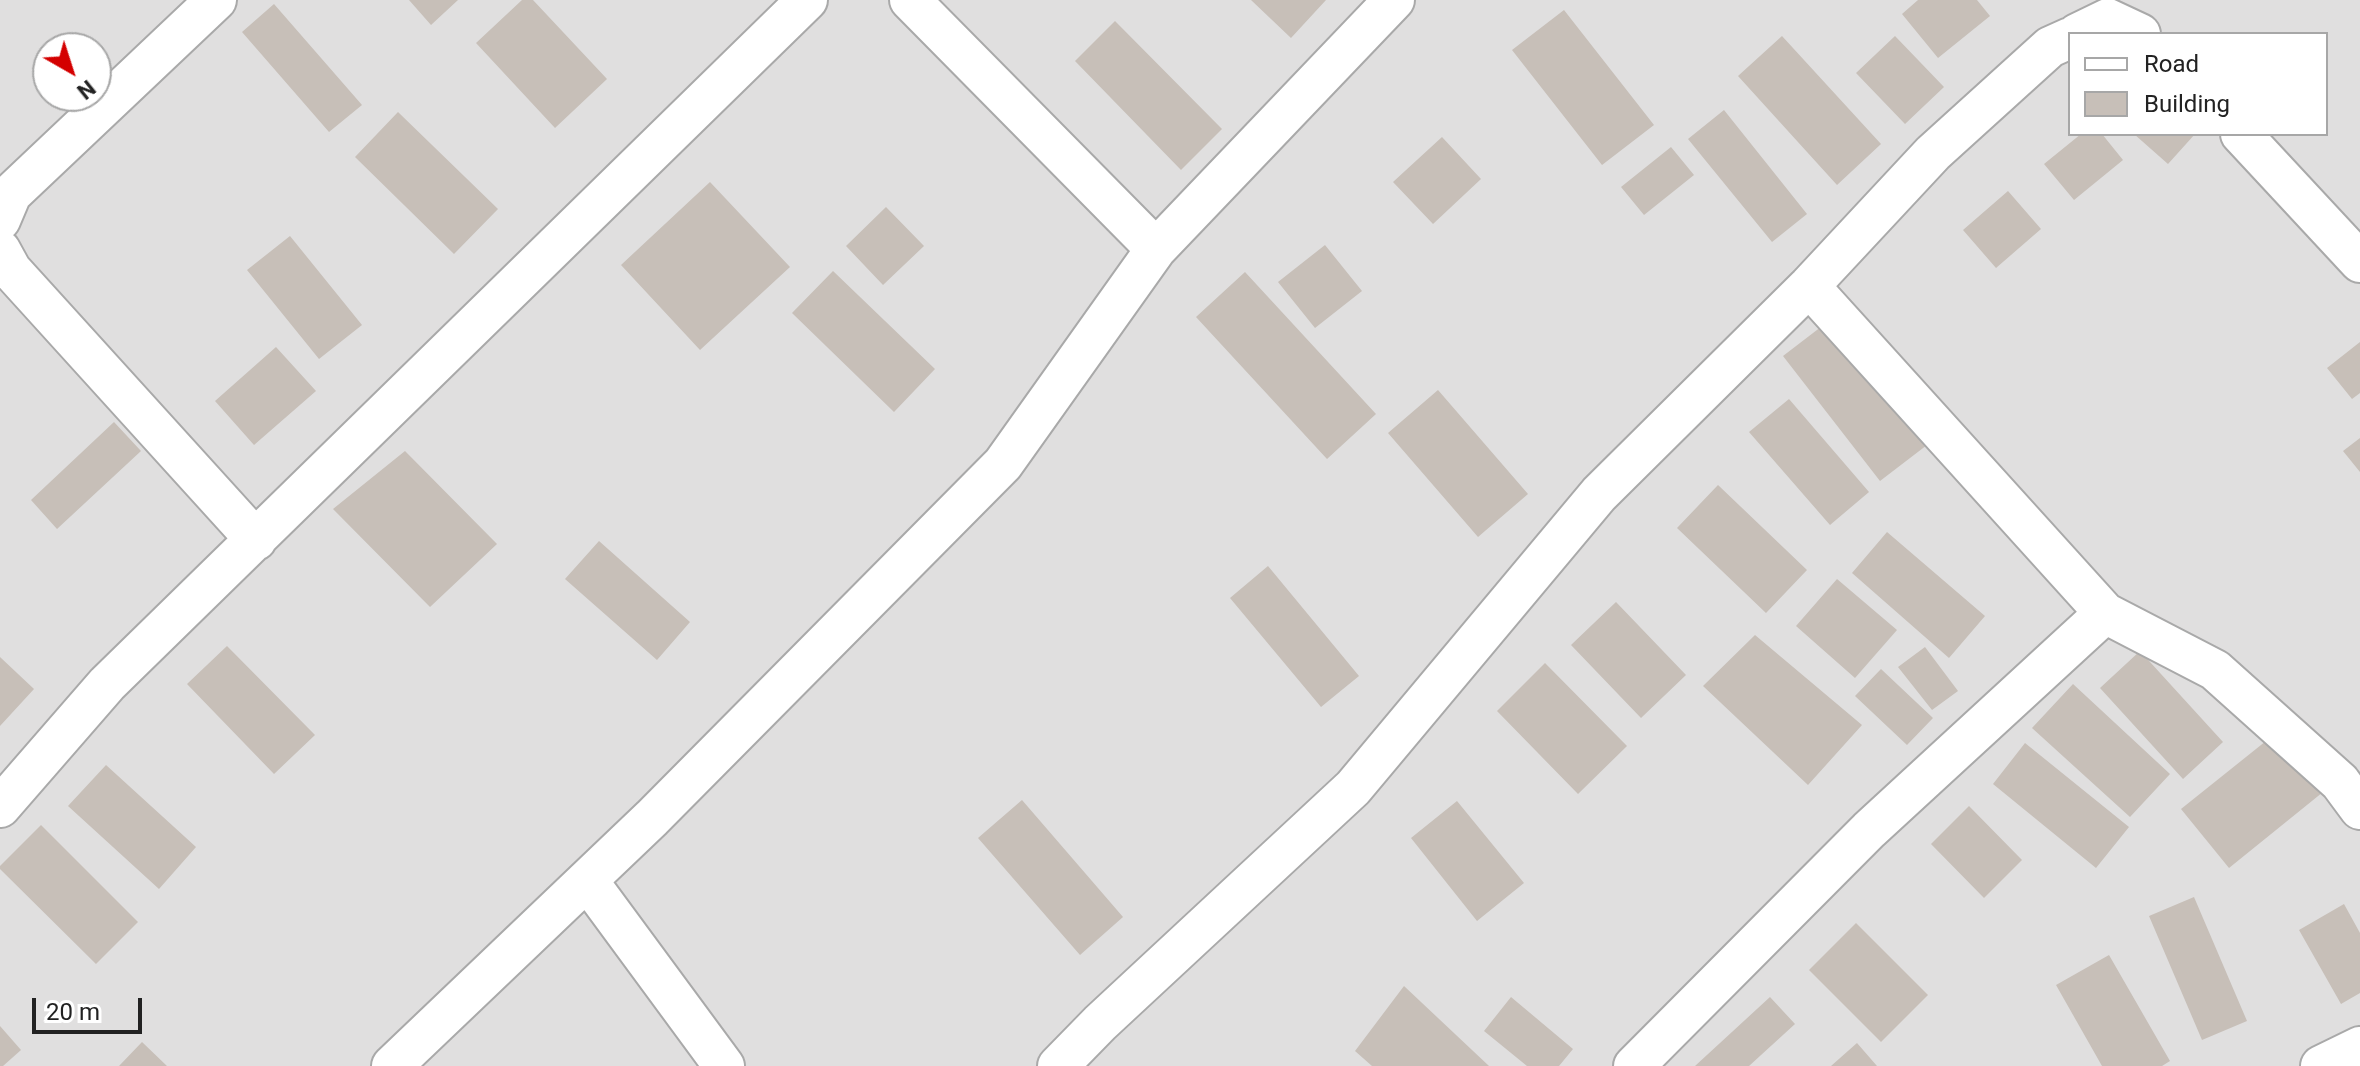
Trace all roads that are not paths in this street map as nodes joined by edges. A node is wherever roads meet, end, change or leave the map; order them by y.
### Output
1 (216, 0) edge
2 (807, 0) edge
3 (910, 0) edge
4 (1394, 0) edge
5 (2081, 32) edge
6 (2136, 32) edge
7 (2068, 39) edge
8 (2243, 136) edge
9 (0, 220) edge
10 (1156, 249) junction
11 (0, 250) edge
12 (2360, 262) edge
13 (1809, 286) junction
14 (256, 540) junction
15 (2105, 613) junction
16 (2, 802) edge
17 (2360, 809) edge
18 (587, 880) junction
19 (2360, 1047) edge
20 (392, 1066) edge
21 (724, 1066) edge
22 (1058, 1066) edge
23 (1634, 1066) edge
24 (2321, 1066) edge

1 - 9 street
2 - 14 street
3 - 10 street
4 - 10 street
5 - 6 street
7 - 13 street
8 - 12 street
10 - 18 street
11 - 14 street
13 - 15 street
13 - 22 street
14 - 16 street
15 - 17 street
15 - 23 street
18 - 20 street
18 - 21 street
19 - 24 street

